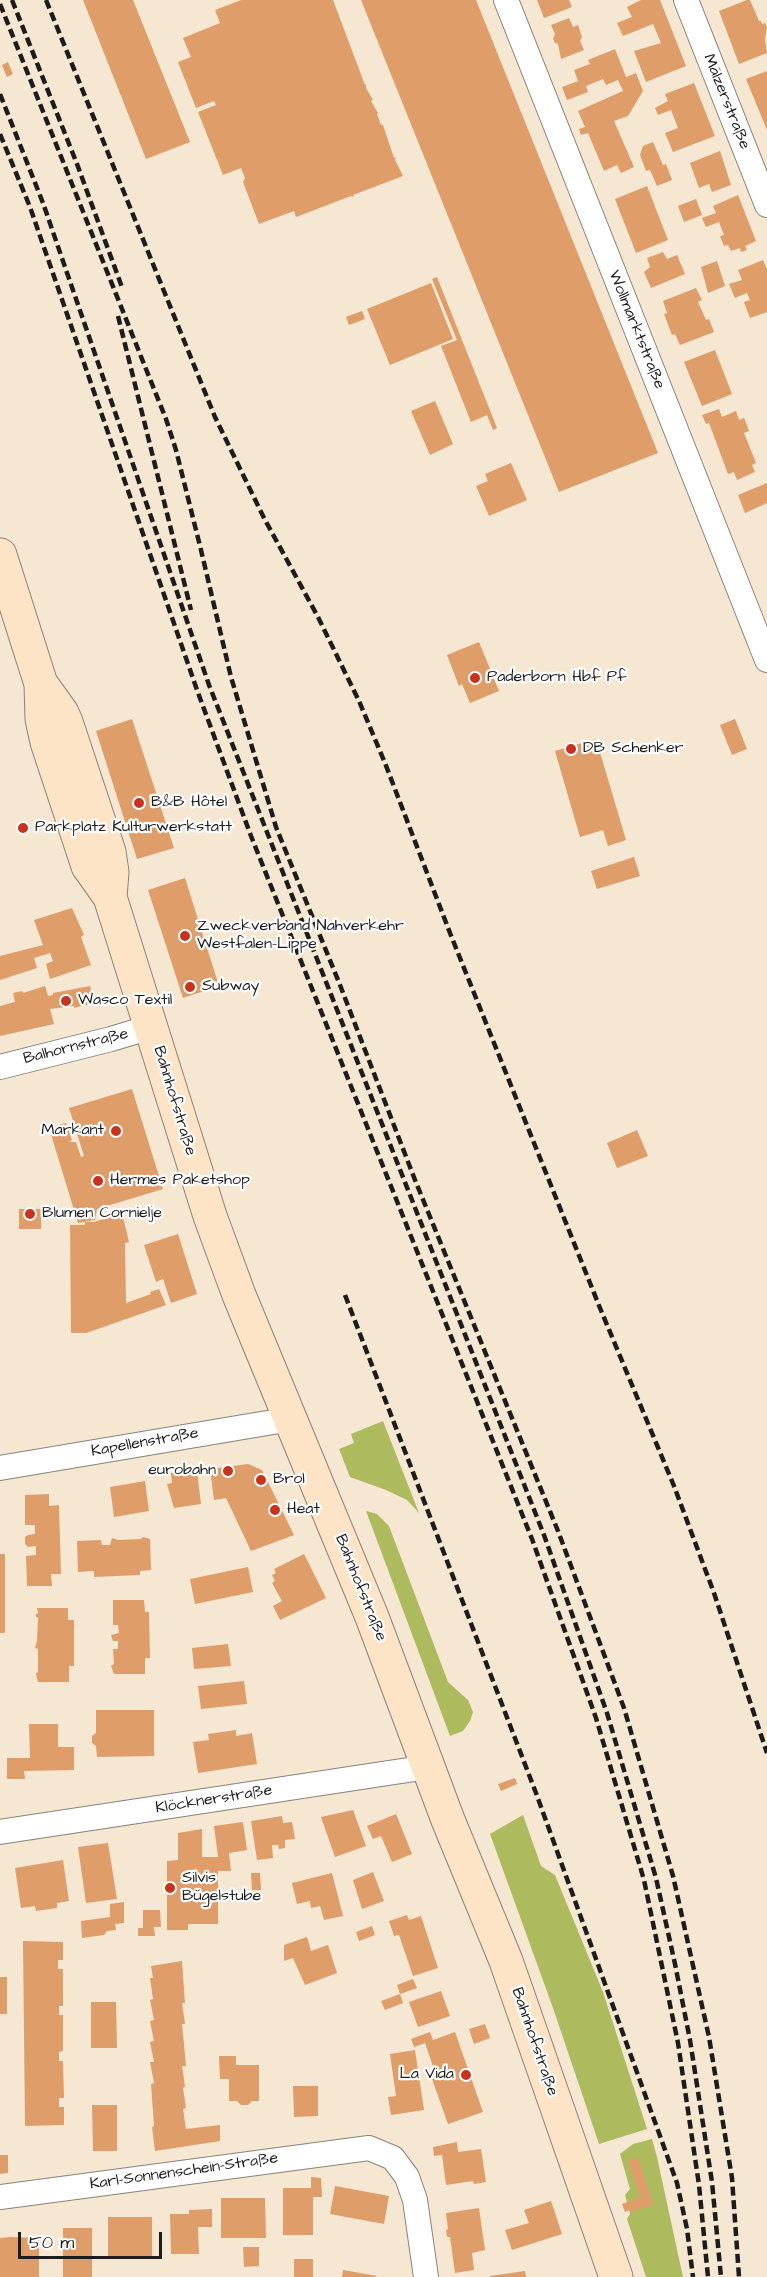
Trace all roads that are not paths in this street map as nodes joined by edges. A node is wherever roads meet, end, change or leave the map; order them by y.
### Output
1 (506, 0) edge
2 (686, 0) edge
3 (767, 205) edge
4 (0, 555) edge
5 (767, 660) edge
6 (151, 1027) junction
7 (0, 1067) edge
8 (291, 1419) junction
9 (0, 1468) edge
10 (428, 1767) junction
11 (0, 1832) edge
12 (0, 2197) edge
13 (426, 2277) edge
14 (616, 2277) edge

1 - 5 street, Wollmarktstraße
2 - 3 street, Mälzerstraße
4 - 6 main road, Bahnhofstraße
6 - 7 street, Balhornstraße
6 - 8 main road, Bahnhofstraße
8 - 9 street, Kapellenstraße
8 - 10 main road, Bahnhofstraße
10 - 11 street, Klöcknerstraße
10 - 14 main road, Bahnhofstraße
12 - 13 street, Karl-Sonnenschein-Straße

